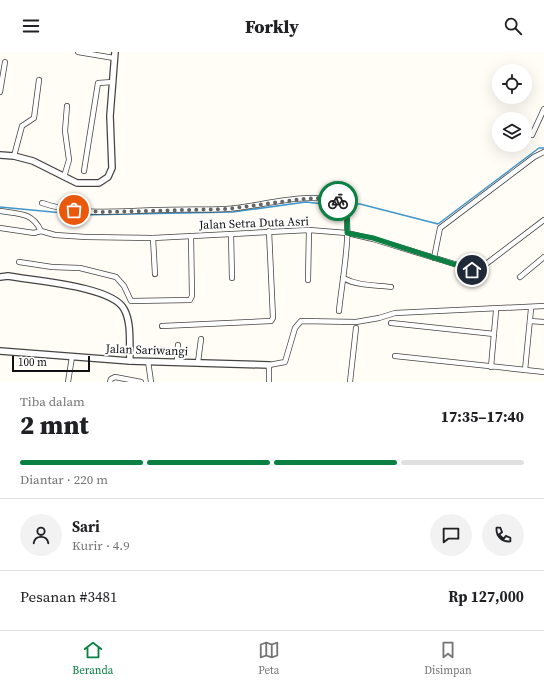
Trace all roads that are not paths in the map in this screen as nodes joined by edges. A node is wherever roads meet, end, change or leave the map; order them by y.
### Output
1 (78, 52) edge
2 (114, 55) edge
3 (5, 62) dead end
4 (39, 80) dead end
5 (113, 82) junction
6 (0, 92) edge
7 (67, 106) dead end
8 (544, 109) edge
9 (532, 135) dead end
10 (544, 152) edge
11 (0, 156) edge
12 (14, 156) junction
13 (84, 170) dead end
14 (64, 178) junction
15 (42, 204) dead end
16 (0, 211) edge
17 (544, 220) edge
18 (0, 228) edge
19 (309, 230) junction
20 (269, 231) junction
21 (41, 232) junction
22 (347, 233) junction
23 (231, 234) junction
24 (191, 236) junction
25 (153, 238) junction
26 (544, 257) edge
27 (434, 258) junction
28 (19, 262) dead end
29 (155, 274) dead end
30 (0, 277) edge
31 (520, 277) dead end
32 (232, 278) dead end
33 (343, 278) junction
34 (308, 280) dead end
35 (391, 286) dead end
36 (544, 306) edge
37 (532, 309) dead end
38 (340, 311) dead end
39 (496, 311) dead end
40 (530, 321) junction
41 (544, 322) edge
42 (390, 324) dead end
43 (162, 326) dead end
44 (356, 328) dead end
45 (494, 334) junction
46 (201, 339) dead end
47 (178, 345) dead end
48 (0, 352) edge
49 (394, 356) dead end
50 (72, 357) junction
51 (130, 361) junction
52 (148, 361) junction
53 (177, 362) junction
54 (198, 362) junction
55 (269, 365) junction
56 (492, 367) junction
57 (525, 370) junction
58 (544, 372) edge
59 (68, 382) edge
60 (110, 382) edge
61 (141, 382) edge
62 (151, 382) edge
63 (269, 382) edge
64 (350, 382) edge

1 - 2 street
2 - 5 street
3 - 6 street
4 - 12 street
5 - 13 street
5 - 14 street
7 - 14 street
8 - 9 street
10 - 27 street
11 - 12 street
12 - 14 street
15 - 22 street
16 - 21 street
17 - 27 street, Jalan Setra Duta Asri
18 - 21 street, Jalan Setra Duta Asri
19 - 20 street, Jalan Setra Duta Asri
19 - 22 street, Jalan Setra Duta Asri
19 - 34 street
20 - 23 street, Jalan Setra Duta Asri
20 - 43 street
21 - 25 street, Jalan Setra Duta Asri
22 - 27 street, Jalan Setra Duta Asri
22 - 33 street
23 - 24 street, Jalan Setra Duta Asri
23 - 32 street
24 - 25 street, Jalan Setra Duta Asri
24 - 28 street
25 - 29 street
26 - 31 street
30 - 51 street
33 - 35 street
33 - 38 street
36 - 55 street
37 - 40 street
39 - 45 street
40 - 41 street
40 - 57 street
42 - 45 street
44 - 64 street
45 - 56 street
46 - 54 street
47 - 53 street
48 - 50 street, Jalan Sariwangi
49 - 56 street
50 - 51 street, Jalan Sariwangi
50 - 59 street
51 - 52 street, Jalan Sariwangi
52 - 53 street, Jalan Sariwangi
52 - 62 street
53 - 54 street, Jalan Sariwangi
54 - 55 street, Jalan Sariwangi
55 - 63 street
56 - 57 street
57 - 58 street
60 - 61 street

